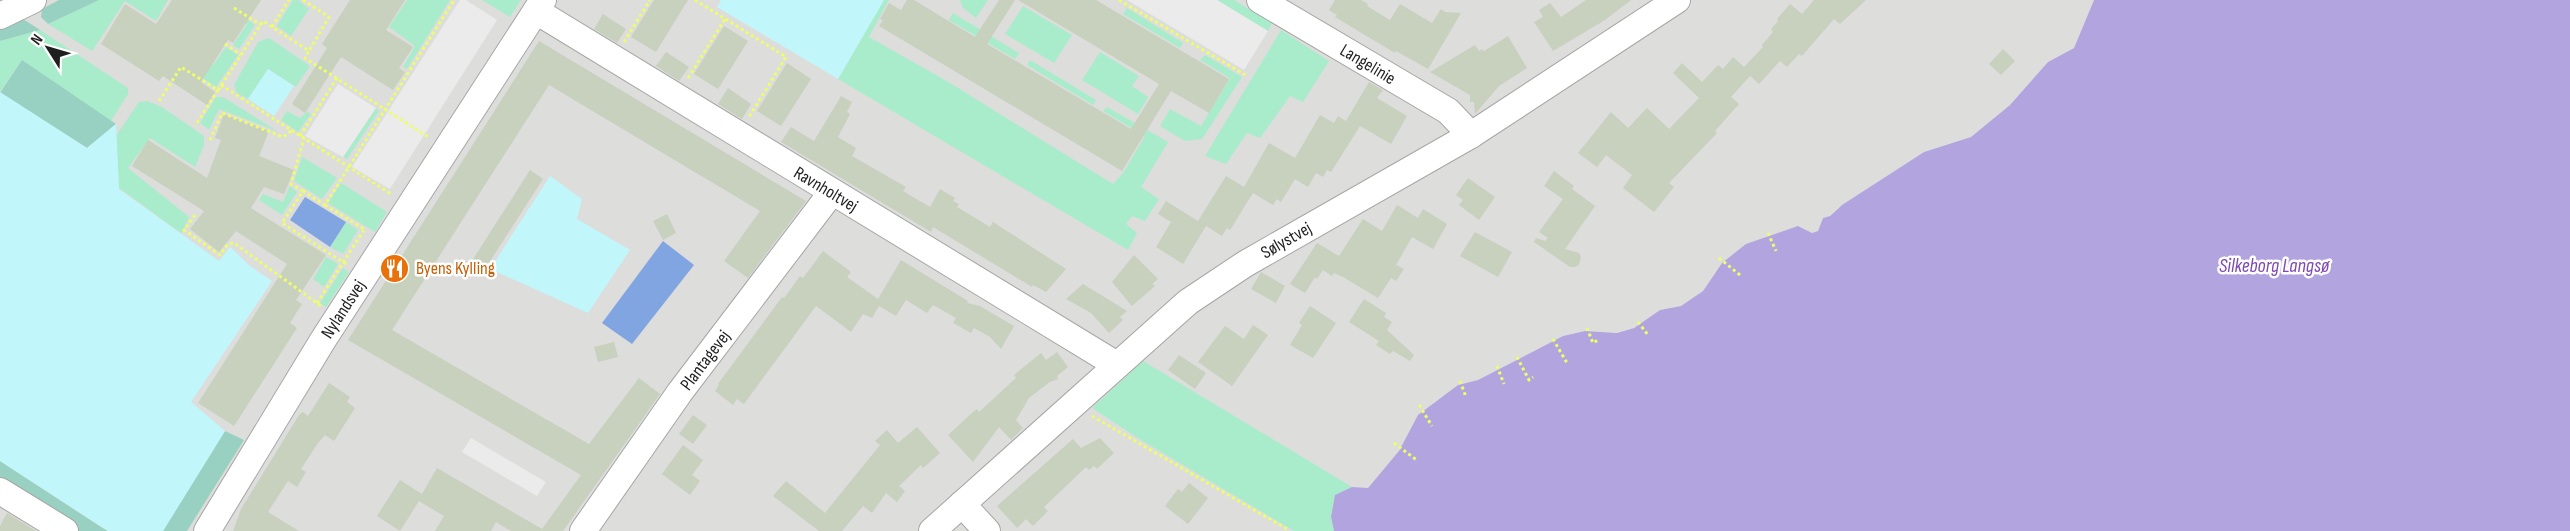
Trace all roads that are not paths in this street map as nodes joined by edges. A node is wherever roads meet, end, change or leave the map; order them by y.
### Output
1 (33, 0) edge
2 (1260, 0) edge
3 (1677, 0) edge
4 (539, 6) edge
5 (0, 16) edge
6 (1471, 135) junction
7 (832, 192) junction
8 (1118, 365) junction
9 (1, 494) edge
10 (962, 504) junction
11 (65, 531) edge
12 (207, 531) edge
13 (583, 531) edge
14 (932, 531) edge
15 (987, 531) edge

1 - 5 street
2 - 6 street, Langelinie
3 - 6 street, Sølystvej
4 - 7 street, Ravnholtvej
4 - 12 street, Nylandsvej
6 - 8 street, Sølystvej
7 - 8 street, Ravnholtvej
7 - 13 street, Plantagevej
8 - 10 street, Sølystvej
9 - 11 street
10 - 14 street, Sølystvej
10 - 15 street

